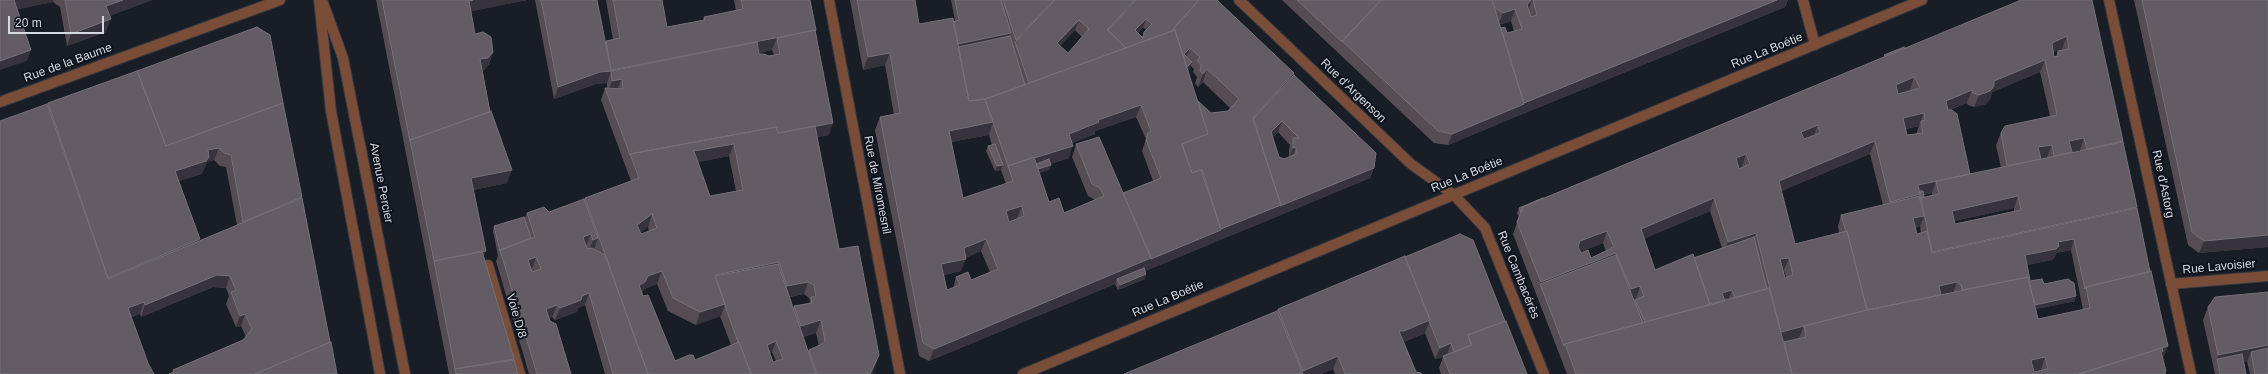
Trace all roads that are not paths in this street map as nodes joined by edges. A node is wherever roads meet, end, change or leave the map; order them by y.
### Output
1 (280, 0) edge
2 (319, 0) edge
3 (322, 0) edge
4 (829, 0) edge
5 (1239, 0) edge
6 (1803, 0) edge
7 (1922, 0) edge
8 (2109, 0) edge
9 (1815, 45) junction
10 (0, 102) edge
11 (1454, 195) junction
12 (488, 265) edge
13 (2268, 276) edge
14 (2171, 284) junction
15 (380, 374) edge
16 (405, 374) edge
17 (520, 374) edge
18 (900, 374) edge
19 (1022, 374) edge
20 (1544, 374) edge
21 (2191, 374) edge

1 - 10 street, Rue de la Baume
2 - 15 street
3 - 16 street, Avenue Percier
4 - 18 street, Rue de Miromesnil
5 - 11 street, Rue d'Argenson
6 - 9 street
7 - 9 street, Rue La Boétie
8 - 14 street, Rue d'Astorg
9 - 11 street, Rue La Boétie
11 - 19 street, Rue La Boétie
11 - 20 street, Rue Cambacérès
12 - 17 street, Voie D/8
13 - 14 street, Rue Lavoisier
14 - 21 street, Rue d'Astorg

